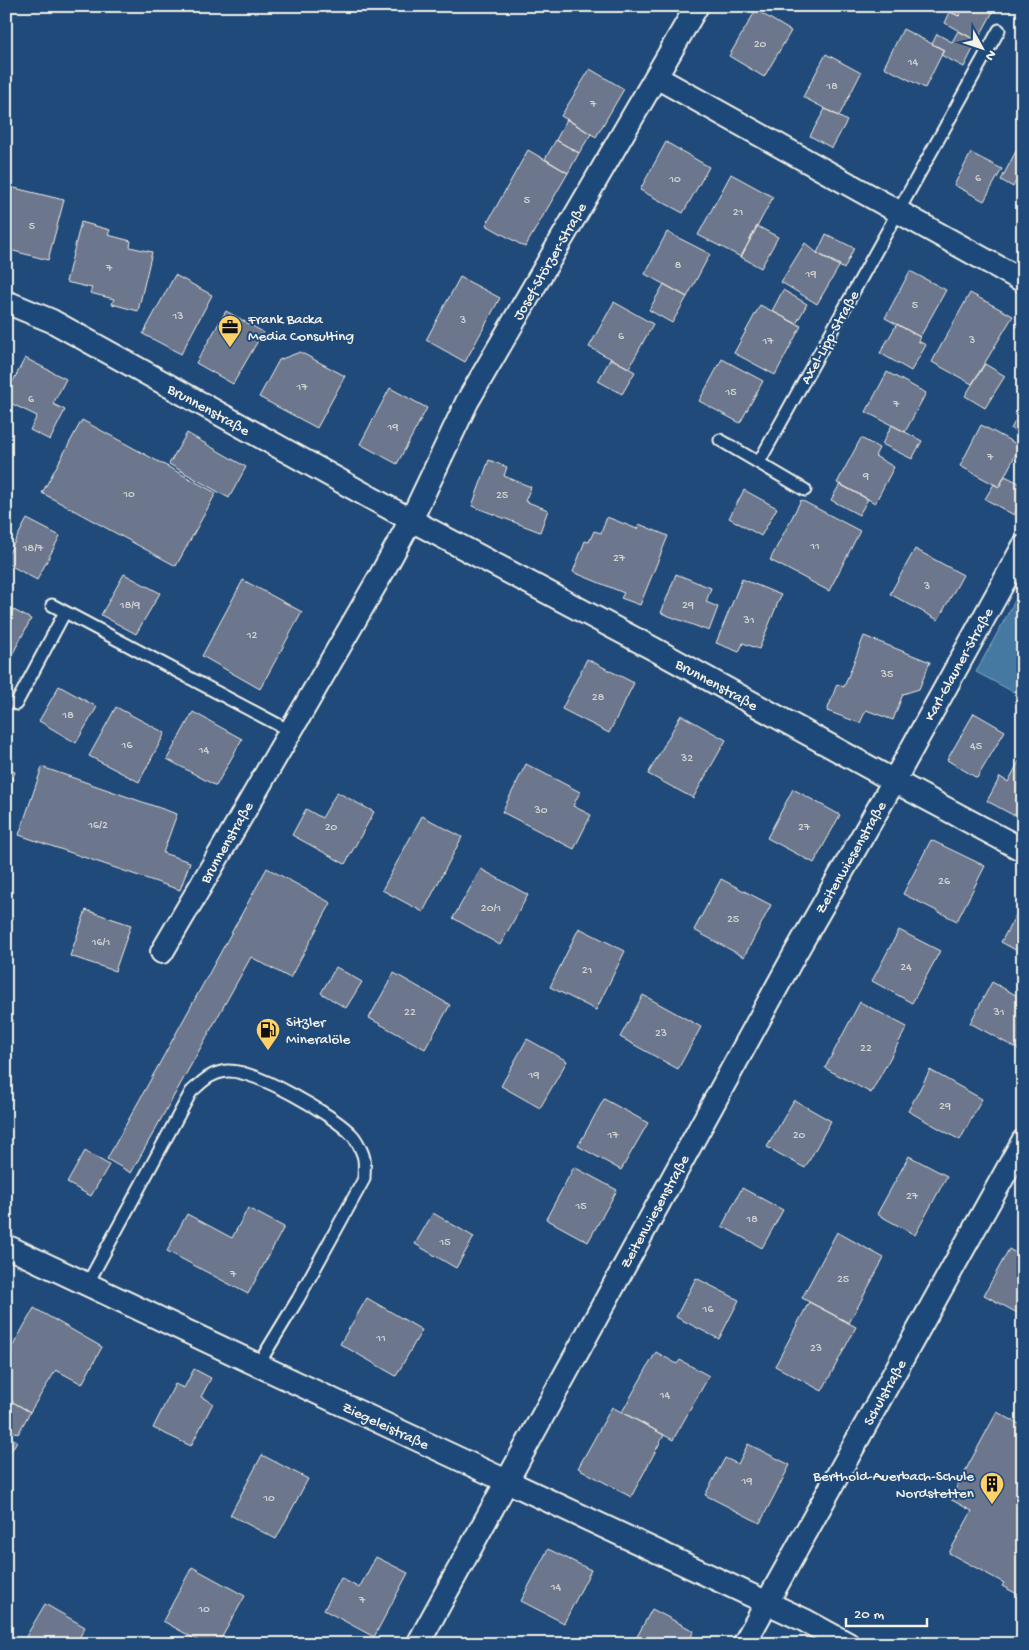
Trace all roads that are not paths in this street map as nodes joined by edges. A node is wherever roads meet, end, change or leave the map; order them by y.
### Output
1 (697, 6) edge
2 (999, 30) dead end
3 (656, 77) junction
4 (898, 212) junction
5 (1023, 281) edge
6 (6, 302) edge
7 (720, 440) dead end
8 (759, 462) junction
9 (805, 490) dead end
10 (411, 520) junction
11 (1023, 547) edge
12 (52, 605) dead end
13 (65, 612) junction
14 (16, 704) dead end
15 (290, 731) junction
16 (894, 781) junction
17 (1023, 850) edge
18 (162, 952) dead end
19 (1023, 1141) edge
20 (7, 1249) edge
21 (88, 1283) junction
22 (258, 1365) junction
23 (507, 1482) junction
24 (767, 1603) junction
25 (418, 1644) edge
26 (744, 1644) edge
27 (848, 1644) edge

1 - 3 street, Josef-Störzer-Straße
2 - 4 lane, Axel-Lipp-Straße
3 - 4 street
3 - 10 street, Josef-Störzer-Straße
4 - 5 street
4 - 8 lane, Axel-Lipp-Straße
6 - 10 street, Brunnenstraße
7 - 8 lane
8 - 9 lane
10 - 15 street, Brunnenstraße
10 - 16 street, Brunnenstraße
11 - 16 street, Karl-Glauner-Straße
12 - 13 lane
13 - 14 lane
13 - 15 lane
15 - 18 street, Brunnenstraße
16 - 17 street, Brunnenstraße
16 - 23 street, Zeitenwiesenstraße
19 - 24 street, Schulstraße
20 - 21 street, Ziegeleistraße
21 - 22 street, Ziegeleistraße
21 - 22 lane
22 - 23 street, Ziegeleistraße
23 - 24 street, Ziegeleistraße
23 - 25 street, Zeitenwiesenstraße
24 - 26 street, Schulstraße
24 - 27 street, Ziegeleistraße

